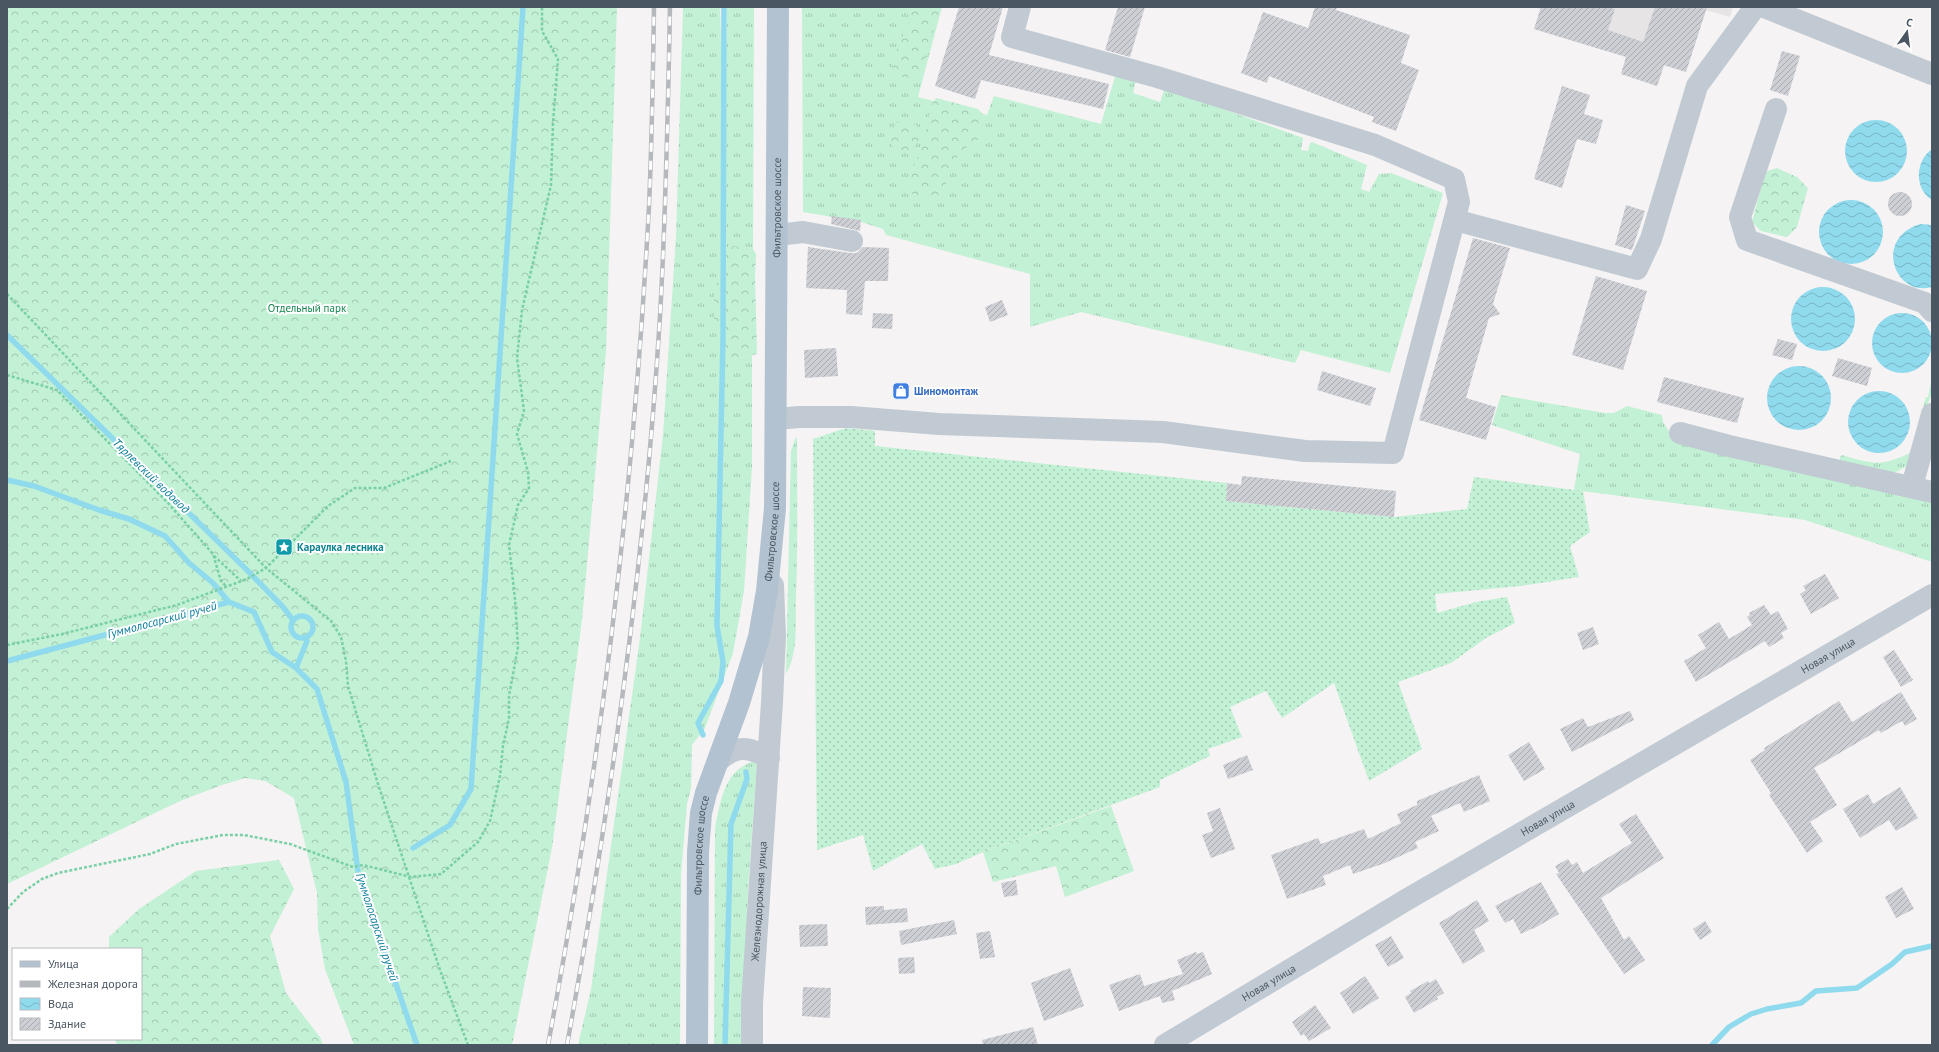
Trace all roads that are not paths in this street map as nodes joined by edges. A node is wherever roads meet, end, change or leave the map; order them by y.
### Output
1 (778, 7) edge
2 (1020, 7) edge
3 (1755, 7) edge
4 (1764, 7) edge
5 (1932, 74) edge
6 (1776, 108) dead end
7 (1455, 220) junction
8 (777, 235) junction
9 (852, 241) dead end
10 (1932, 311) edge
11 (1932, 414) edge
12 (776, 419) junction
13 (1680, 432) dead end
14 (1922, 489) edge
15 (772, 548) junction
16 (1932, 595) edge
17 (769, 758) junction
18 (718, 761) junction
19 (1171, 1043) edge
20 (697, 1045) edge
21 (752, 1045) edge

1 - 8 main road, Фильтровское шоссе
2 - 7 street
3 - 7 street
4 - 5 street
6 - 10 street
7 - 12 street
8 - 9 street
8 - 12 main road, Фильтровское шоссе
11 - 14 street
12 - 15 main road, Фильтровское шоссе
13 - 14 street
15 - 17 street, Железнодорожная улица
15 - 18 main road, Фильтровское шоссе
16 - 19 street, Новая улица
17 - 18 street
17 - 21 street, Железнодорожная улица
18 - 20 main road, Фильтровское шоссе

